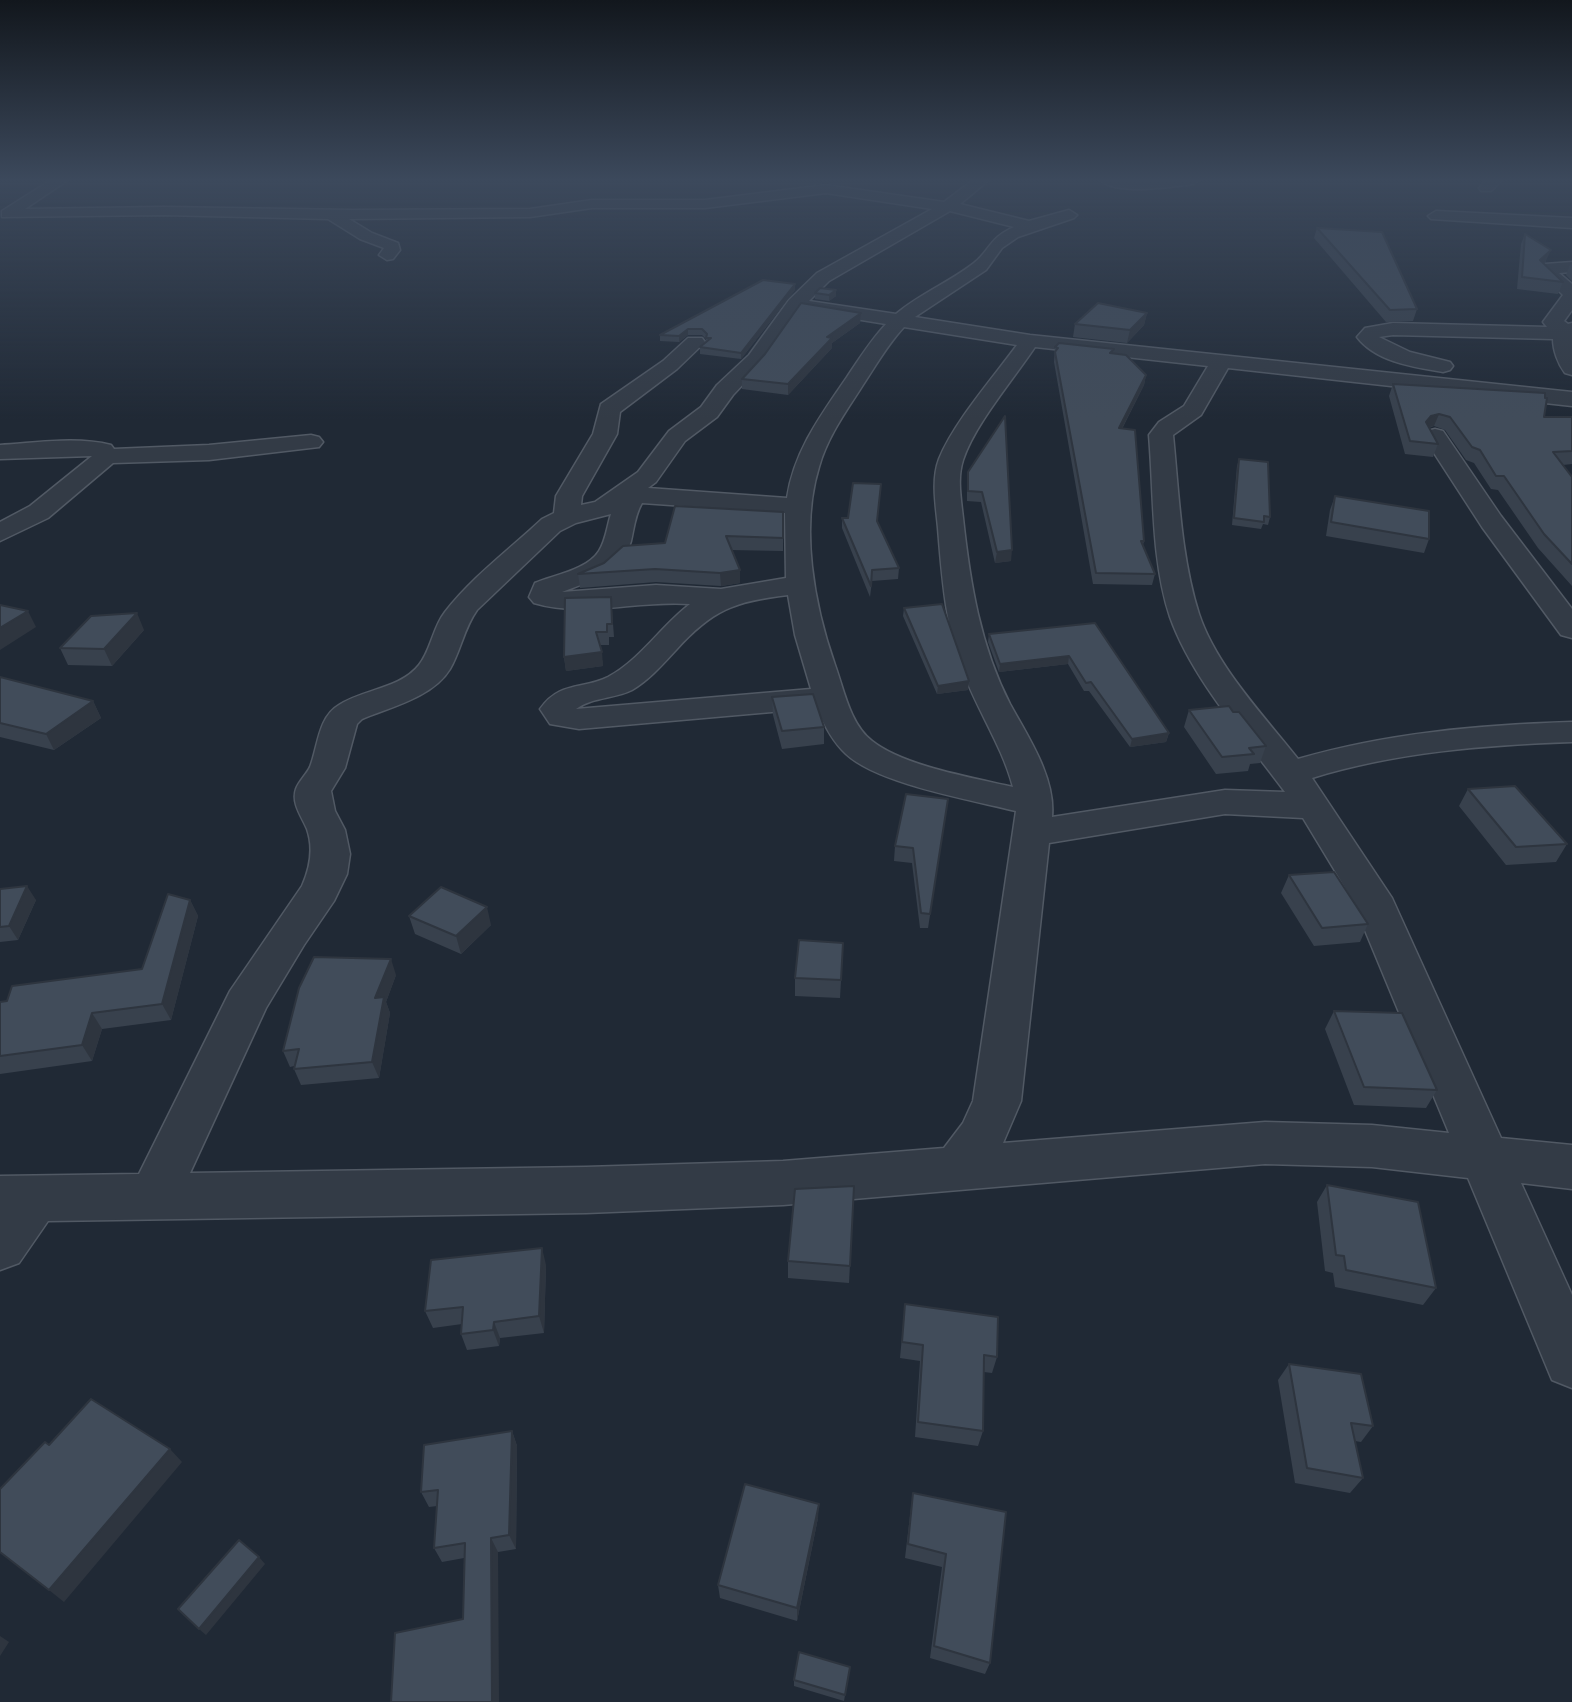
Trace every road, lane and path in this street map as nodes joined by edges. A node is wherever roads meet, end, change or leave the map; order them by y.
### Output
1 (855, 259) edge
2 (987, 259) edge
3 (1572, 267) edge
4 (795, 304) junction
5 (898, 321) junction
6 (1567, 332) edge
7 (1030, 341) junction
8 (695, 342) dead end
9 (1221, 362) junction
10 (1572, 369) edge
11 (1546, 396) junction
12 (1572, 399) edge
13 (1435, 436) edge
14 (312, 442) dead end
15 (0, 452) edge
16 (107, 456) junction
17 (617, 504) junction
18 (801, 506) junction
19 (568, 517) junction
20 (0, 533) edge
21 (799, 585) junction
22 (722, 598) junction
23 (1572, 629) edge
24 (830, 697) junction
25 (1572, 732) edge
26 (1291, 773) junction
27 (1315, 807) junction
28 (1034, 818) junction
29 (1483, 1158) junction
30 (1572, 1167) edge
31 (958, 1169) junction
32 (154, 1197) junction
33 (17, 1200) edge
34 (0, 1245) edge
35 (1572, 1360) edge

1 - 4 street
2 - 5 street
3 - 6 street
4 - 5 street
4 - 17 street
5 - 7 street
5 - 18 street
6 - 10 street
6 - 11 street
7 - 9 street
7 - 28 street
8 - 19 street
9 - 11 street
9 - 26 street
11 - 12 street
13 - 23 street
14 - 16 street
15 - 16 street
16 - 20 street
17 - 18 street
17 - 19 street
17 - 22 street
18 - 21 street
19 - 32 street
21 - 22 street
21 - 24 street
22 - 24 street
24 - 28 street
25 - 26 street
26 - 27 street
27 - 28 street
27 - 29 street
28 - 31 street
29 - 30 street
29 - 31 street
29 - 35 street
31 - 32 street
32 - 33 street
33 - 34 street

